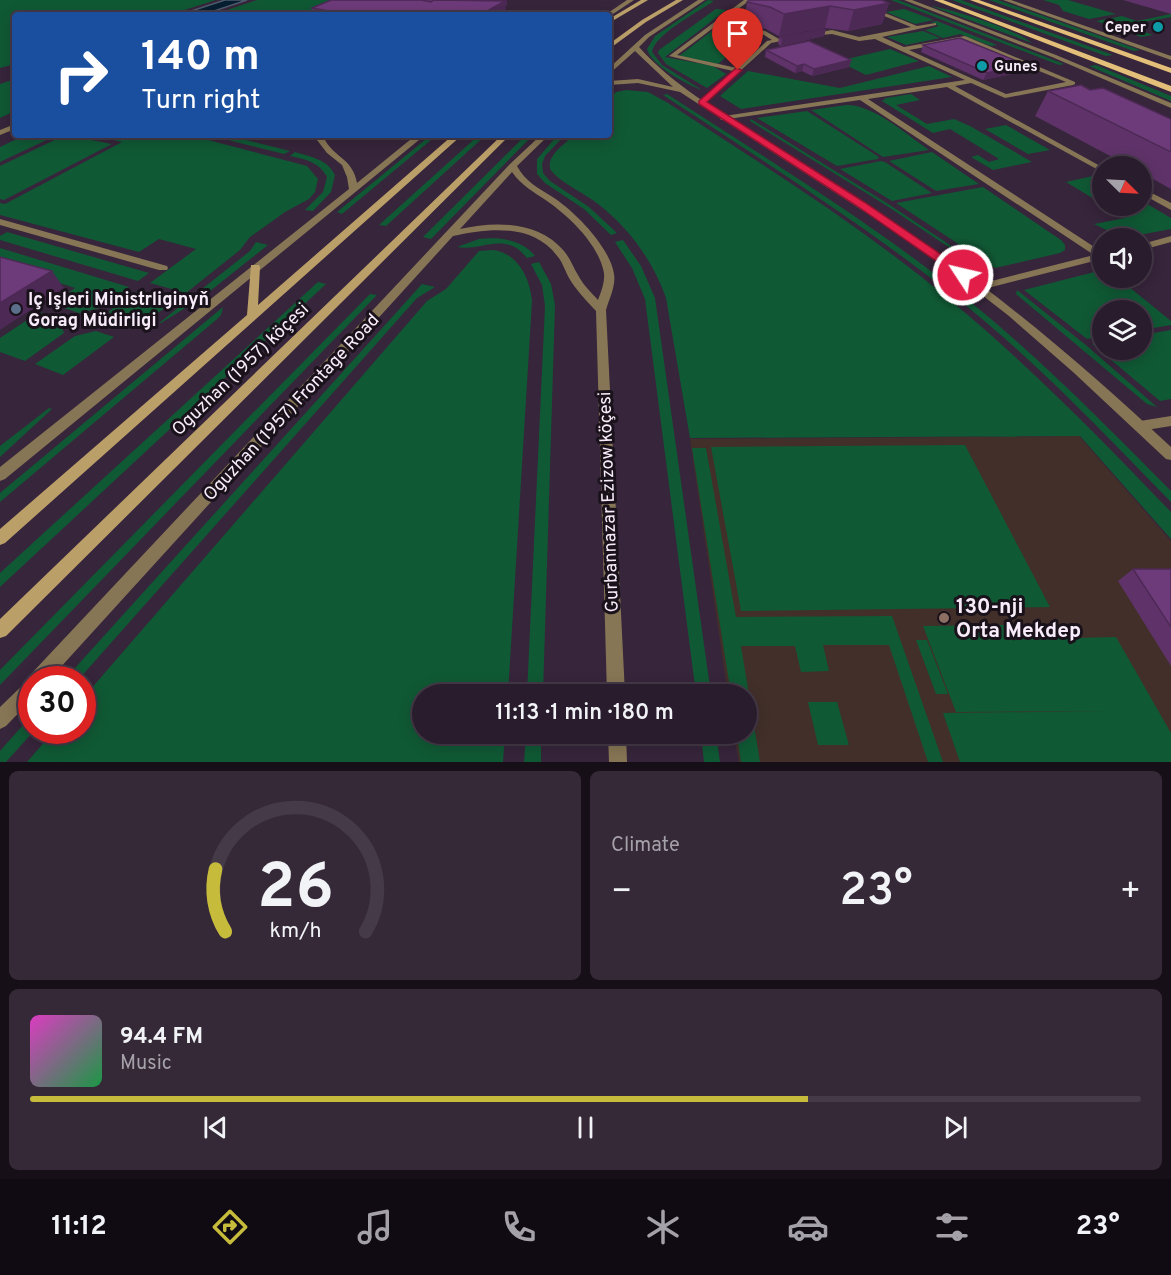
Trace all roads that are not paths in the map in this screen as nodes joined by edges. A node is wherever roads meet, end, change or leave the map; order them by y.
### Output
1 (631, 0) edge
2 (645, 0) edge
3 (680, 0) edge
4 (702, 0) edge
5 (747, 0) edge
6 (848, 0) edge
7 (907, 0) edge
8 (914, 0) edge
9 (937, 0) edge
10 (973, 0) edge
11 (1006, 0) edge
12 (949, 4) junction
13 (612, 12) edge
14 (612, 19) edge
15 (715, 24) junction
16 (934, 24) dead end
17 (917, 28) junction
18 (1032, 35) junction
19 (876, 37) junction
20 (779, 41) junction
21 (612, 45) edge
22 (635, 47) junction
23 (905, 49) junction
24 (1053, 56) junction
25 (1171, 58) edge
26 (612, 69) edge
27 (738, 70) junction
28 (1171, 71) edge
29 (972, 81) junction
30 (612, 83) edge
31 (1073, 83) junction
32 (947, 84) junction
33 (1083, 87) edge
34 (1171, 89) edge
35 (688, 93) junction
36 (861, 97) junction
37 (702, 103) junction
38 (1171, 106) edge
39 (724, 118) junction
40 (320, 138) edge
41 (417, 138) edge
42 (455, 138) edge
43 (503, 138) edge
44 (542, 138) edge
45 (1092, 164) edge
46 (513, 166) junction
47 (354, 188) junction
48 (1152, 197) edge
49 (1171, 207) edge
50 (0, 222) edge
51 (450, 235) junction
52 (1171, 239) edge
53 (1152, 244) edge
54 (1092, 249) edge
55 (1092, 259) edge
56 (255, 267) junction
57 (163, 268) dead end
58 (980, 287) junction
59 (601, 310) junction
60 (252, 316) junction
61 (1171, 421) edge
62 (1140, 426) junction
63 (1171, 455) edge
64 (0, 476) edge
65 (0, 538) edge
66 (0, 630) edge
67 (51, 666) edge
68 (616, 684) edge
69 (18, 701) edge
70 (0, 720) edge
71 (617, 744) edge
72 (618, 762) edge

1 - 13 street
2 - 14 main road
3 - 21 main road
4 - 22 street
5 - 15 street
6 - 17 street
7 - 24 street
8 - 12 street
9 - 12 main road
10 - 28 main road
11 - 25 street
12 - 18 main road
15 - 20 street
15 - 27 street
16 - 17 street
17 - 19 street
18 - 24 street
18 - 34 main road
19 - 20 street
19 - 23 street
20 - 27 street
22 - 26 street
22 - 35 street
23 - 29 street
23 - 31 street
24 - 38 street
27 - 37 street
29 - 31 street
29 - 32 street
30 - 35 street
31 - 33 street
32 - 36 street
32 - 45 street
35 - 37 street
36 - 39 street
36 - 54 street
37 - 39 street
39 - 58 street
40 - 47 street
41 - 47 street
42 - 60 main road, Oguzhan (1957) köçesi
43 - 66 main road, Oguzhan (1957) köçesi
44 - 46 street, Oguzhan (1957) Frontage Road
46 - 51 street, Oguzhan (1957) Frontage Road
46 - 59 street, Gurbannazar Ezizow köçesi
47 - 56 street
48 - 49 street
50 - 57 street
51 - 59 street
51 - 67 street, Oguzhan (1957) Frontage Road
52 - 53 street
55 - 58 street
56 - 60 main road
56 - 64 street
58 - 62 street
59 - 68 street, Gurbannazar Ezizow köçesi
60 - 65 main road, Oguzhan (1957) köçesi
61 - 62 street
62 - 63 street
69 - 70 street
71 - 72 street

